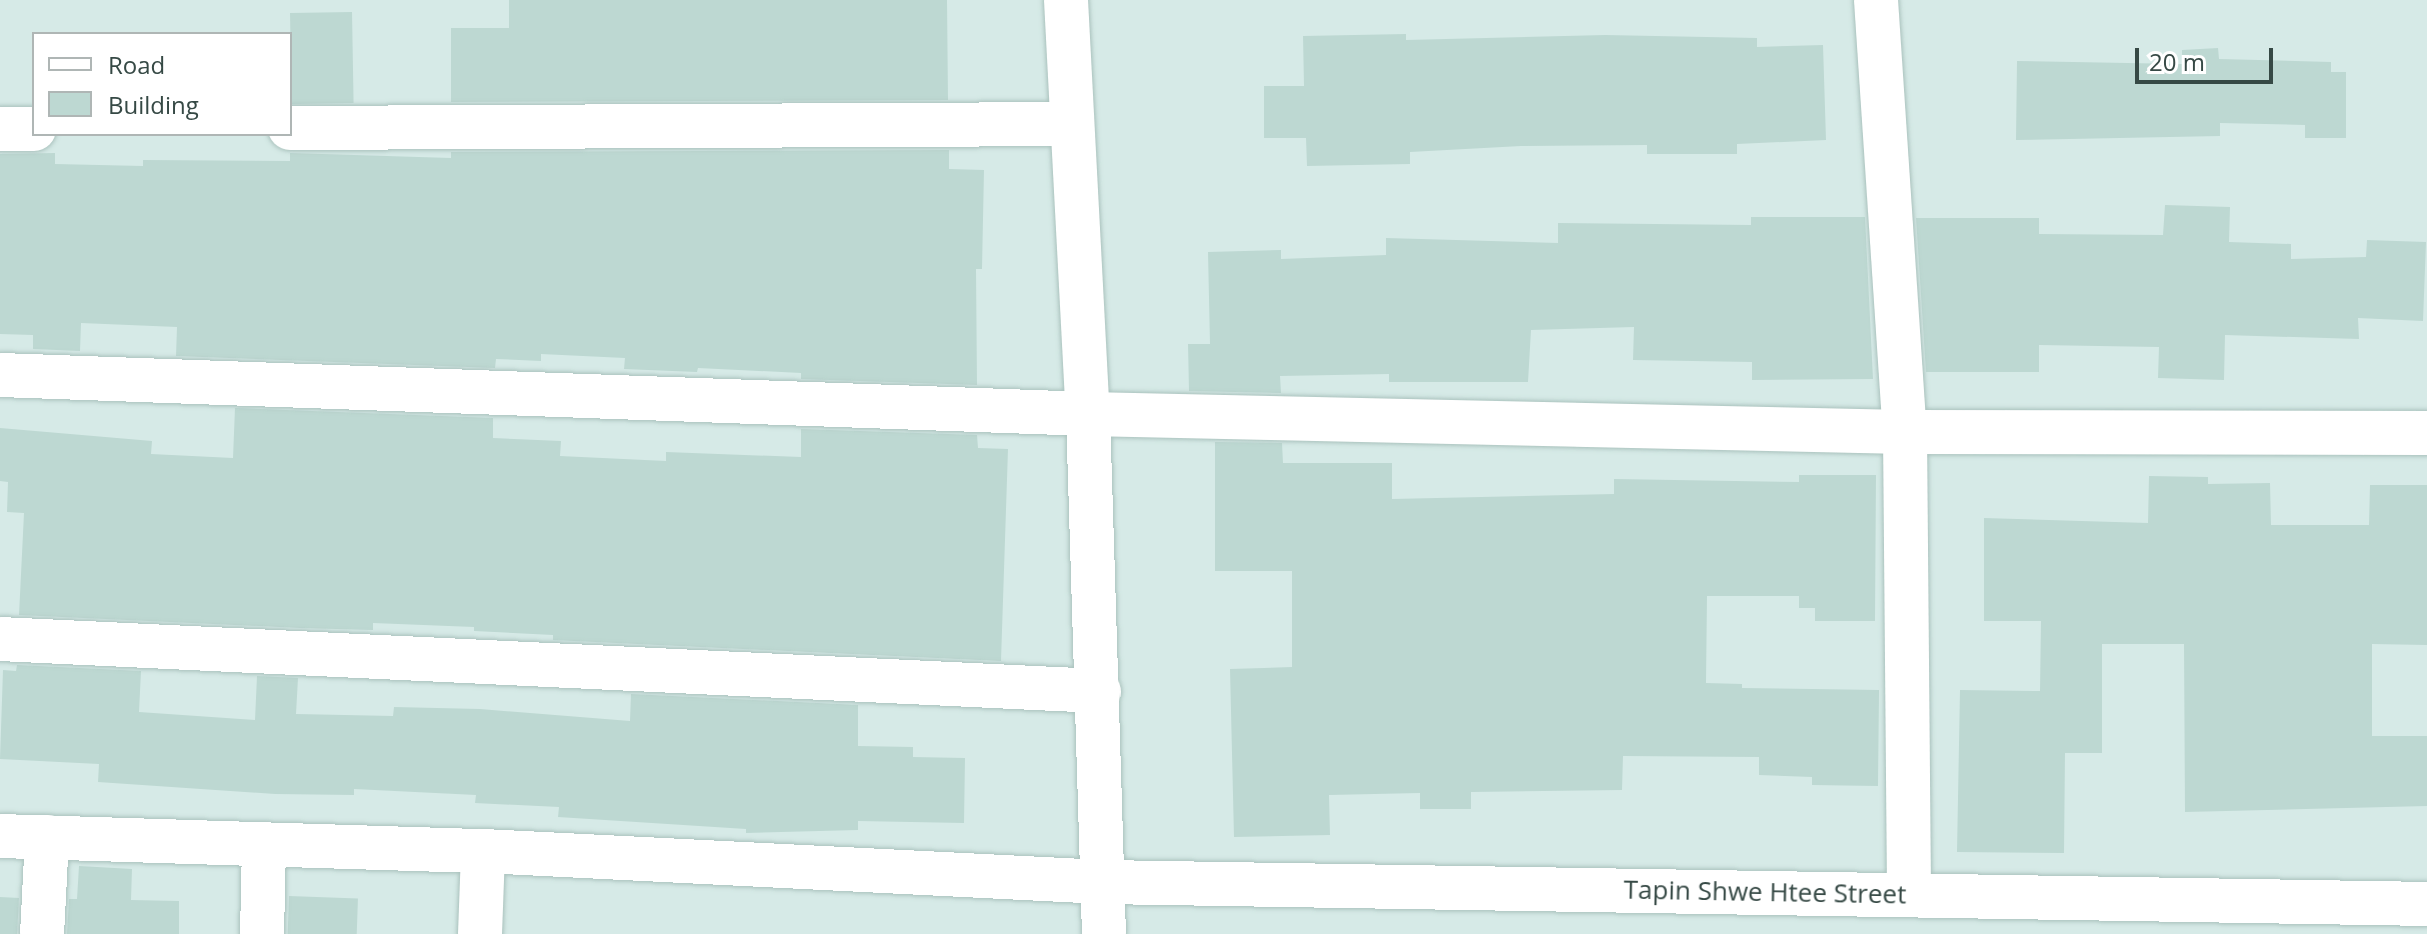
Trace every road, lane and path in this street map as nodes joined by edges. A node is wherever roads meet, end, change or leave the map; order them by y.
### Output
1 (1066, 0) edge
2 (1876, 0) edge
3 (1071, 124) junction
4 (292, 128) edge
5 (0, 129) edge
6 (32, 129) edge
7 (0, 375) edge
8 (1088, 414) junction
9 (1905, 432) junction
10 (2427, 433) edge
11 (0, 639) edge
12 (1099, 691) junction
13 (0, 836) edge
14 (47, 837) junction
15 (264, 844) junction
16 (483, 851) junction
17 (1103, 882) junction
18 (1909, 894) junction
19 (2427, 904) edge
20 (42, 934) edge
21 (262, 934) edge
22 (480, 934) edge
23 (1104, 934) edge

1 - 3 street
2 - 9 street
3 - 4 street
3 - 8 street
5 - 6 street
7 - 8 street
8 - 9 street
8 - 12 street
9 - 10 street
9 - 18 street
11 - 12 street
12 - 17 street
13 - 14 street, Tapin Shwe Htee Street
14 - 15 street, Tapin Shwe Htee Street
14 - 20 street
15 - 16 street, Tapin Shwe Htee Street
15 - 21 street
16 - 17 street, Tapin Shwe Htee Street
16 - 22 street
17 - 18 street, Tapin Shwe Htee Street
17 - 23 street
18 - 19 street, Tapin Shwe Htee Street

